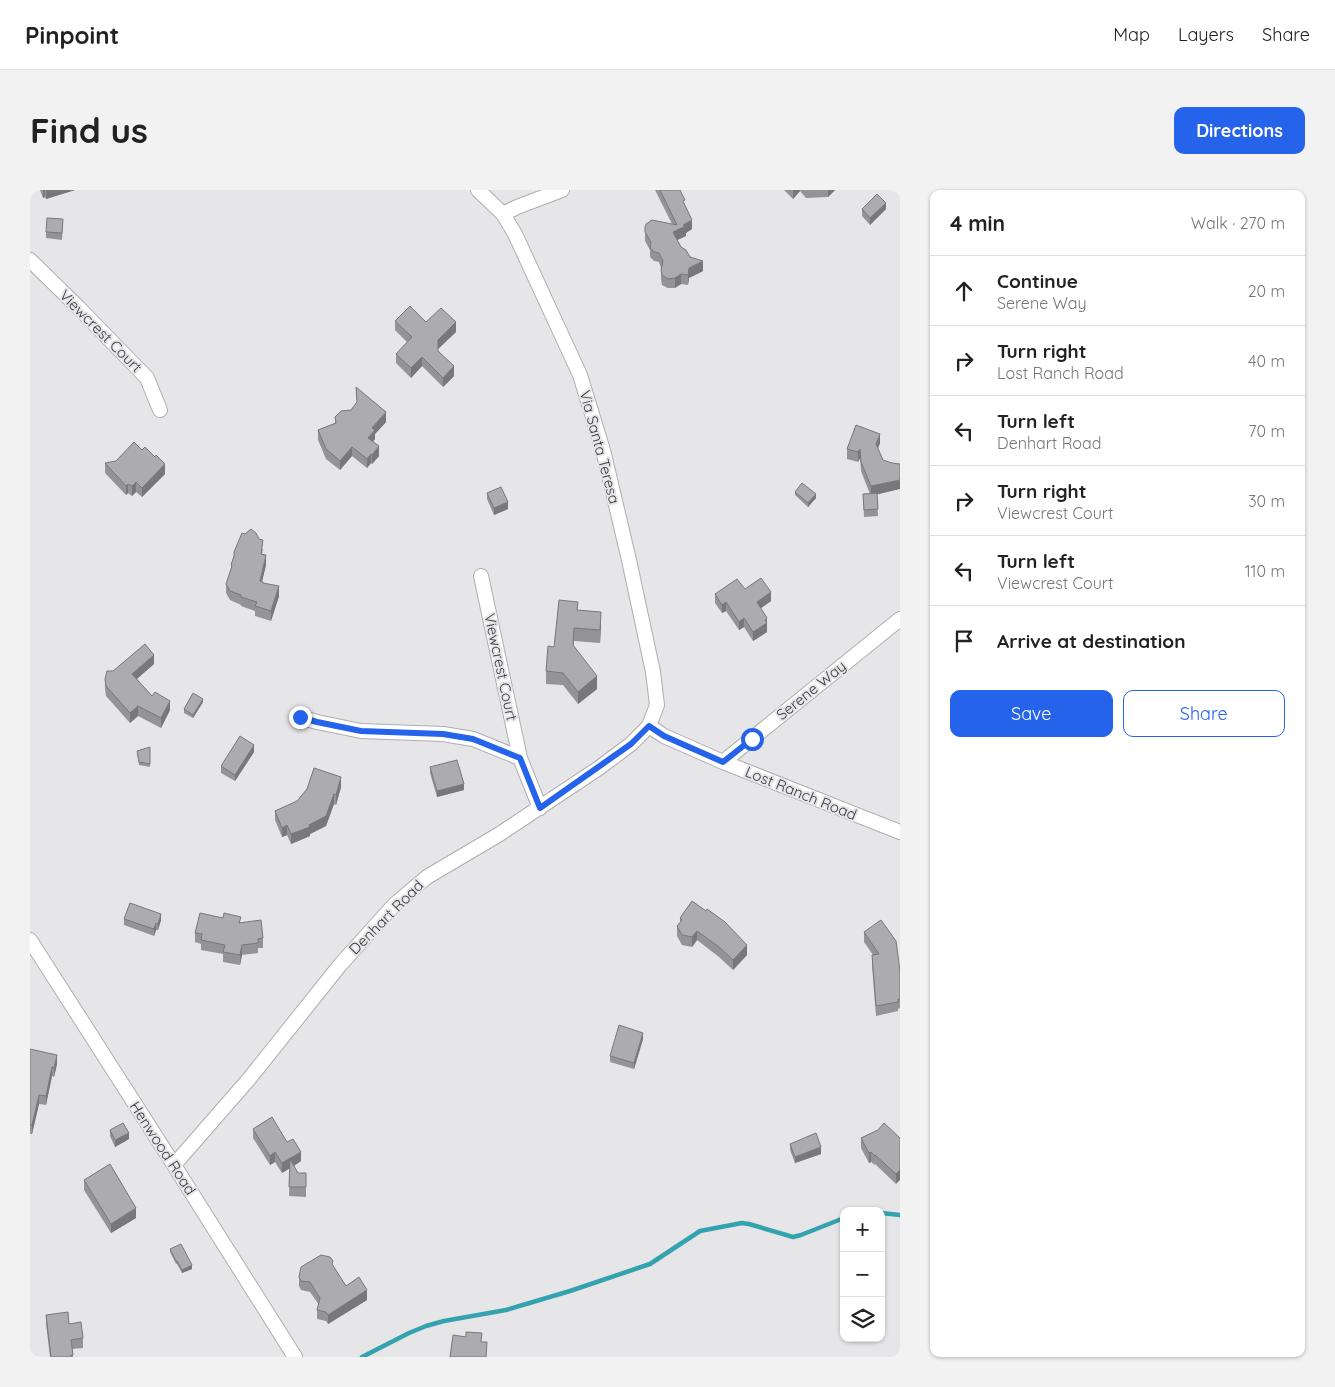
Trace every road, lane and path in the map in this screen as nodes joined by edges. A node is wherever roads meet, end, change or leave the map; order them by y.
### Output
1 (478, 190) edge
2 (562, 190) edge
3 (503, 214) junction
4 (30, 260) edge
5 (160, 410) dead end
6 (481, 576) dead end
7 (900, 619) edge
8 (300, 717) dead end
9 (649, 726) junction
10 (520, 758) junction
11 (723, 762) junction
12 (540, 808) junction
13 (900, 832) edge
14 (30, 940) edge
15 (174, 1164) junction
16 (295, 1357) edge

1 - 3 street, Via Santa Teresa
2 - 3 street
3 - 9 street, Via Santa Teresa
4 - 5 street, Viewcrest Court
6 - 10 street, Viewcrest Court
7 - 11 street, Serene Way
8 - 10 street
9 - 11 street, Lost Ranch Road
9 - 12 street, Denhart Road
10 - 12 street, Viewcrest Court
11 - 13 street, Lost Ranch Road
12 - 15 street, Denhart Road
14 - 15 street, Henwood Road
15 - 16 street, Henwood Road

